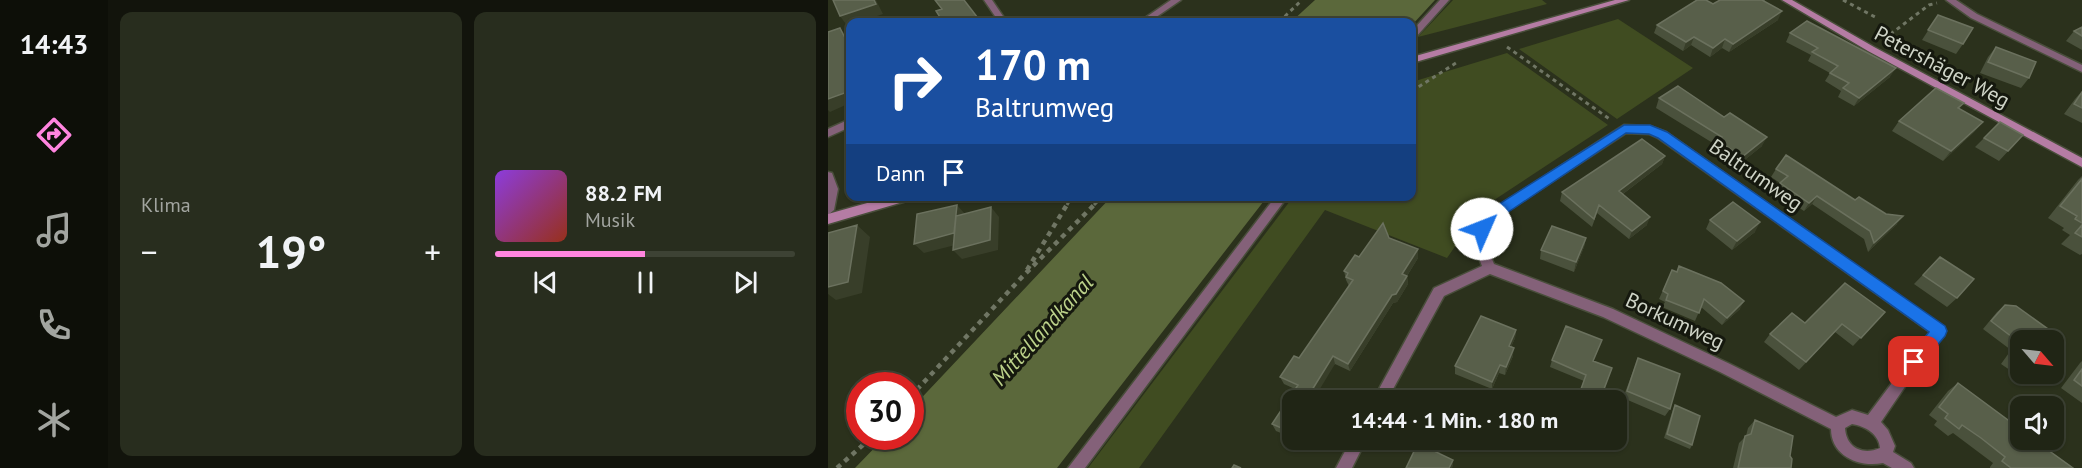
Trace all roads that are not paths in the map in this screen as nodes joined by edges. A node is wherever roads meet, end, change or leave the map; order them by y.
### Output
1 (988, 0) edge
2 (1177, 0) edge
3 (1445, 0) edge
4 (1625, 0) edge
5 (1786, 0) edge
6 (1950, 0) edge
7 (1000, 18) edge
8 (1149, 18) edge
9 (1416, 32) edge
10 (1416, 59) edge
11 (2082, 69) edge
12 (846, 125) edge
13 (828, 133) edge
14 (2082, 163) edge
15 (828, 176) edge
16 (892, 201) edge
17 (1280, 201) edge
18 (828, 210) edge
19 (828, 219) edge
20 (1489, 268) junction
21 (1385, 390) edge
22 (1871, 423) junction
23 (1838, 425) junction
24 (1354, 450) edge
25 (1886, 456) junction
26 (1862, 466) edge
27 (1076, 468) edge
28 (1344, 468) edge
29 (1906, 468) edge

1 - 7 street
2 - 8 street
3 - 9 street
4 - 10 main road
5 - 14 main road, Petershäger Weg
6 - 11 street
12 - 13 street
15 - 18 street
16 - 19 main road
17 - 27 street
20 - 21 street
20 - 22 street, Baltrumweg
20 - 23 street, Borkumweg
22 - 23 street
22 - 25 street
23 - 26 street
24 - 28 street
25 - 26 street
25 - 29 street

